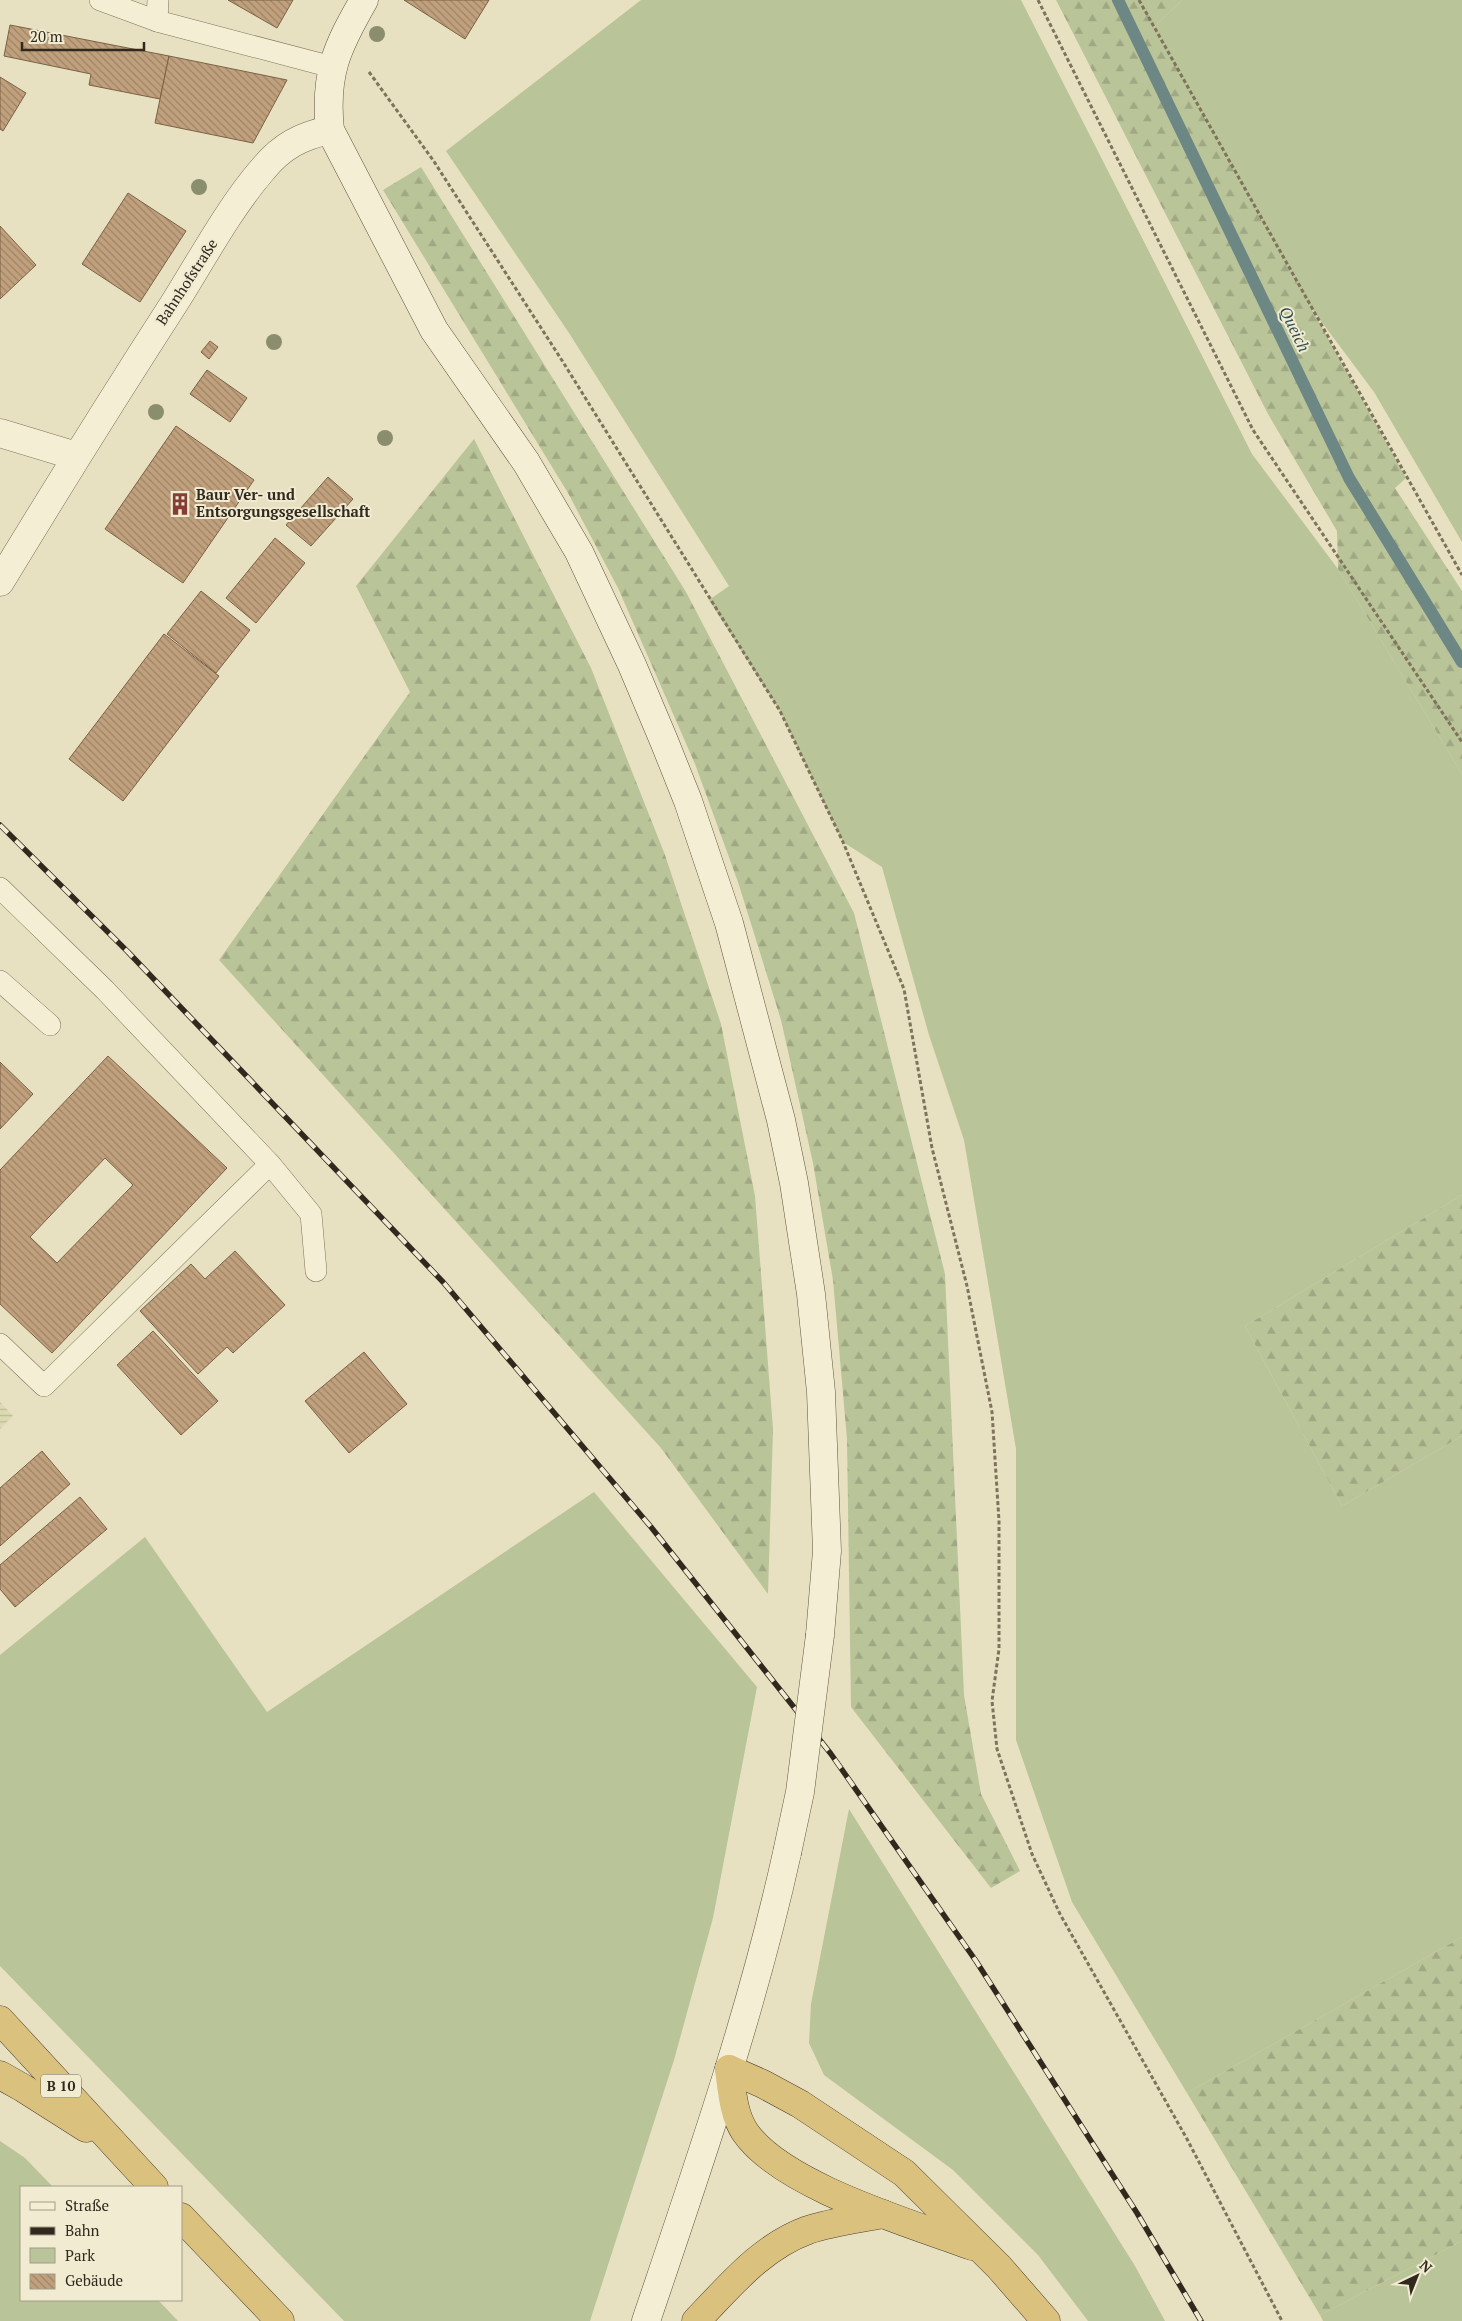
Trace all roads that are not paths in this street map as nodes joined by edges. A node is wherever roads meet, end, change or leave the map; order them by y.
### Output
1 (100, 0) edge
2 (158, 0) edge
3 (364, 0) edge
4 (157, 21) junction
5 (332, 67) junction
6 (330, 130) junction
7 (0, 434) edge
8 (76, 456) junction
9 (0, 582) edge
10 (0, 888) edge
11 (0, 981) edge
12 (50, 1025) dead end
13 (270, 1164) junction
14 (316, 1271) dead end
15 (0, 1344) edge
16 (0, 2020) edge
17 (730, 2069) junction
18 (0, 2075) edge
19 (121, 2151) junction
20 (153, 2186) edge
21 (884, 2214) junction
22 (182, 2218) edge
23 (980, 2249) junction
24 (280, 2321) edge
25 (646, 2321) edge
26 (696, 2321) edge
27 (1046, 2321) edge

1 - 4 lane
2 - 4 lane
3 - 5 main road
4 - 5 lane
5 - 6 main road
6 - 8 main road, Bahnhofstraße
6 - 17 main road, bridge
7 - 8 main road
8 - 9 main road, Bahnhofstraße
10 - 13 lane
11 - 12 lane
13 - 14 lane
13 - 15 lane
16 - 19 highway, B 10
17 - 21 highway
17 - 23 highway
17 - 25 main road
18 - 19 highway
19 - 20 highway, B 10
21 - 23 highway
21 - 26 highway
22 - 24 highway
23 - 27 highway

